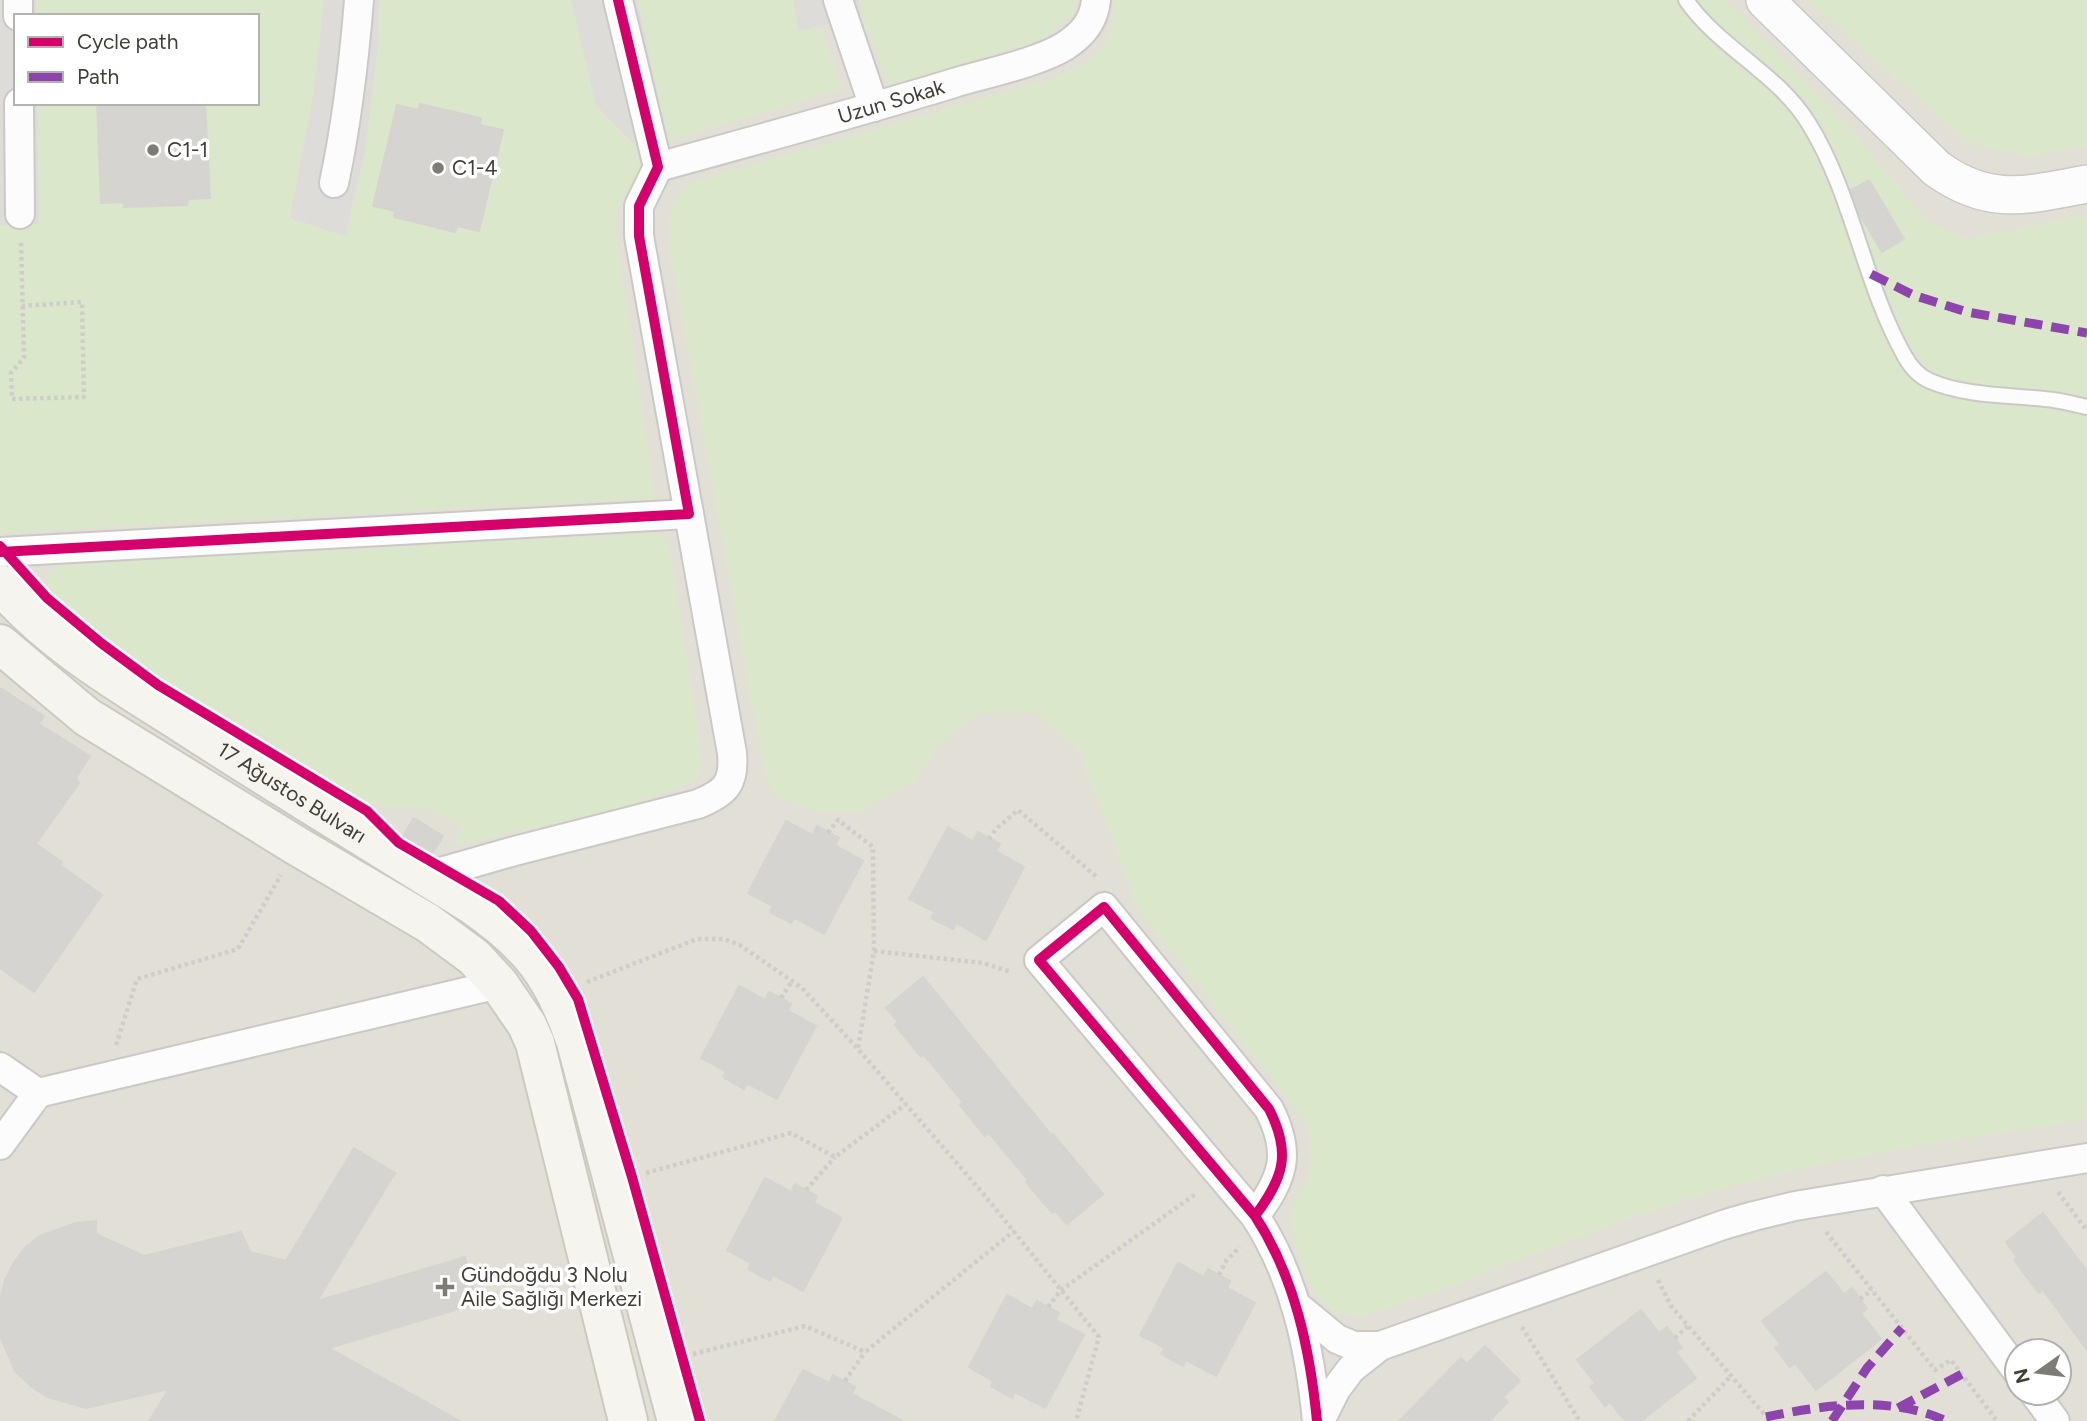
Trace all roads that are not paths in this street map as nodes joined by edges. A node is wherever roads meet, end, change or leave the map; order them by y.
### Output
1 (359, 0) edge
2 (618, 0) edge
3 (838, 0) edge
4 (1096, 0) edge
5 (1686, 0) edge
6 (1765, 0) edge
7 (19, 105) edge
8 (874, 107) junction
9 (658, 167) junction
10 (334, 183) dead end
11 (2087, 184) edge
12 (20, 214) road end
13 (2087, 407) edge
14 (689, 514) junction
15 (0, 552) edge
16 (0, 583) edge
17 (0, 644) edge
18 (427, 876) junction
19 (498, 923) junction
20 (486, 970) junction
21 (0, 1067) edge
22 (38, 1093) junction
23 (0, 1145) edge
24 (2087, 1158) edge
25 (1883, 1191) junction
26 (1255, 1216) junction
27 (1297, 1306) junction
28 (1380, 1346) junction
29 (2003, 1352) edge
30 (628, 1421) edge
31 (677, 1421) edge
32 (1318, 1421) edge

1 - 10 street
2 - 9 street
3 - 8 street
4 - 8 street, Uzun Sokak
5 - 13 lane
6 - 11 street
7 - 12 street
8 - 9 street, Uzun Sokak
9 - 14 street
14 - 15 street
14 - 18 street
16 - 18 main road, 17 Ağustos Bulvarı
17 - 20 main road, 17 Ağustos Bulvarı
18 - 19 main road, 17 Ağustos Bulvarı
19 - 20 street
19 - 31 main road, 17 Ağustos Bulvarı
20 - 22 street
20 - 30 main road, 17 Ağustos Bulvarı
21 - 22 street
22 - 23 street
24 - 25 street
25 - 28 street
25 - 29 street
26 - 26 street
26 - 27 street
27 - 28 street
27 - 32 street
28 - 32 street

